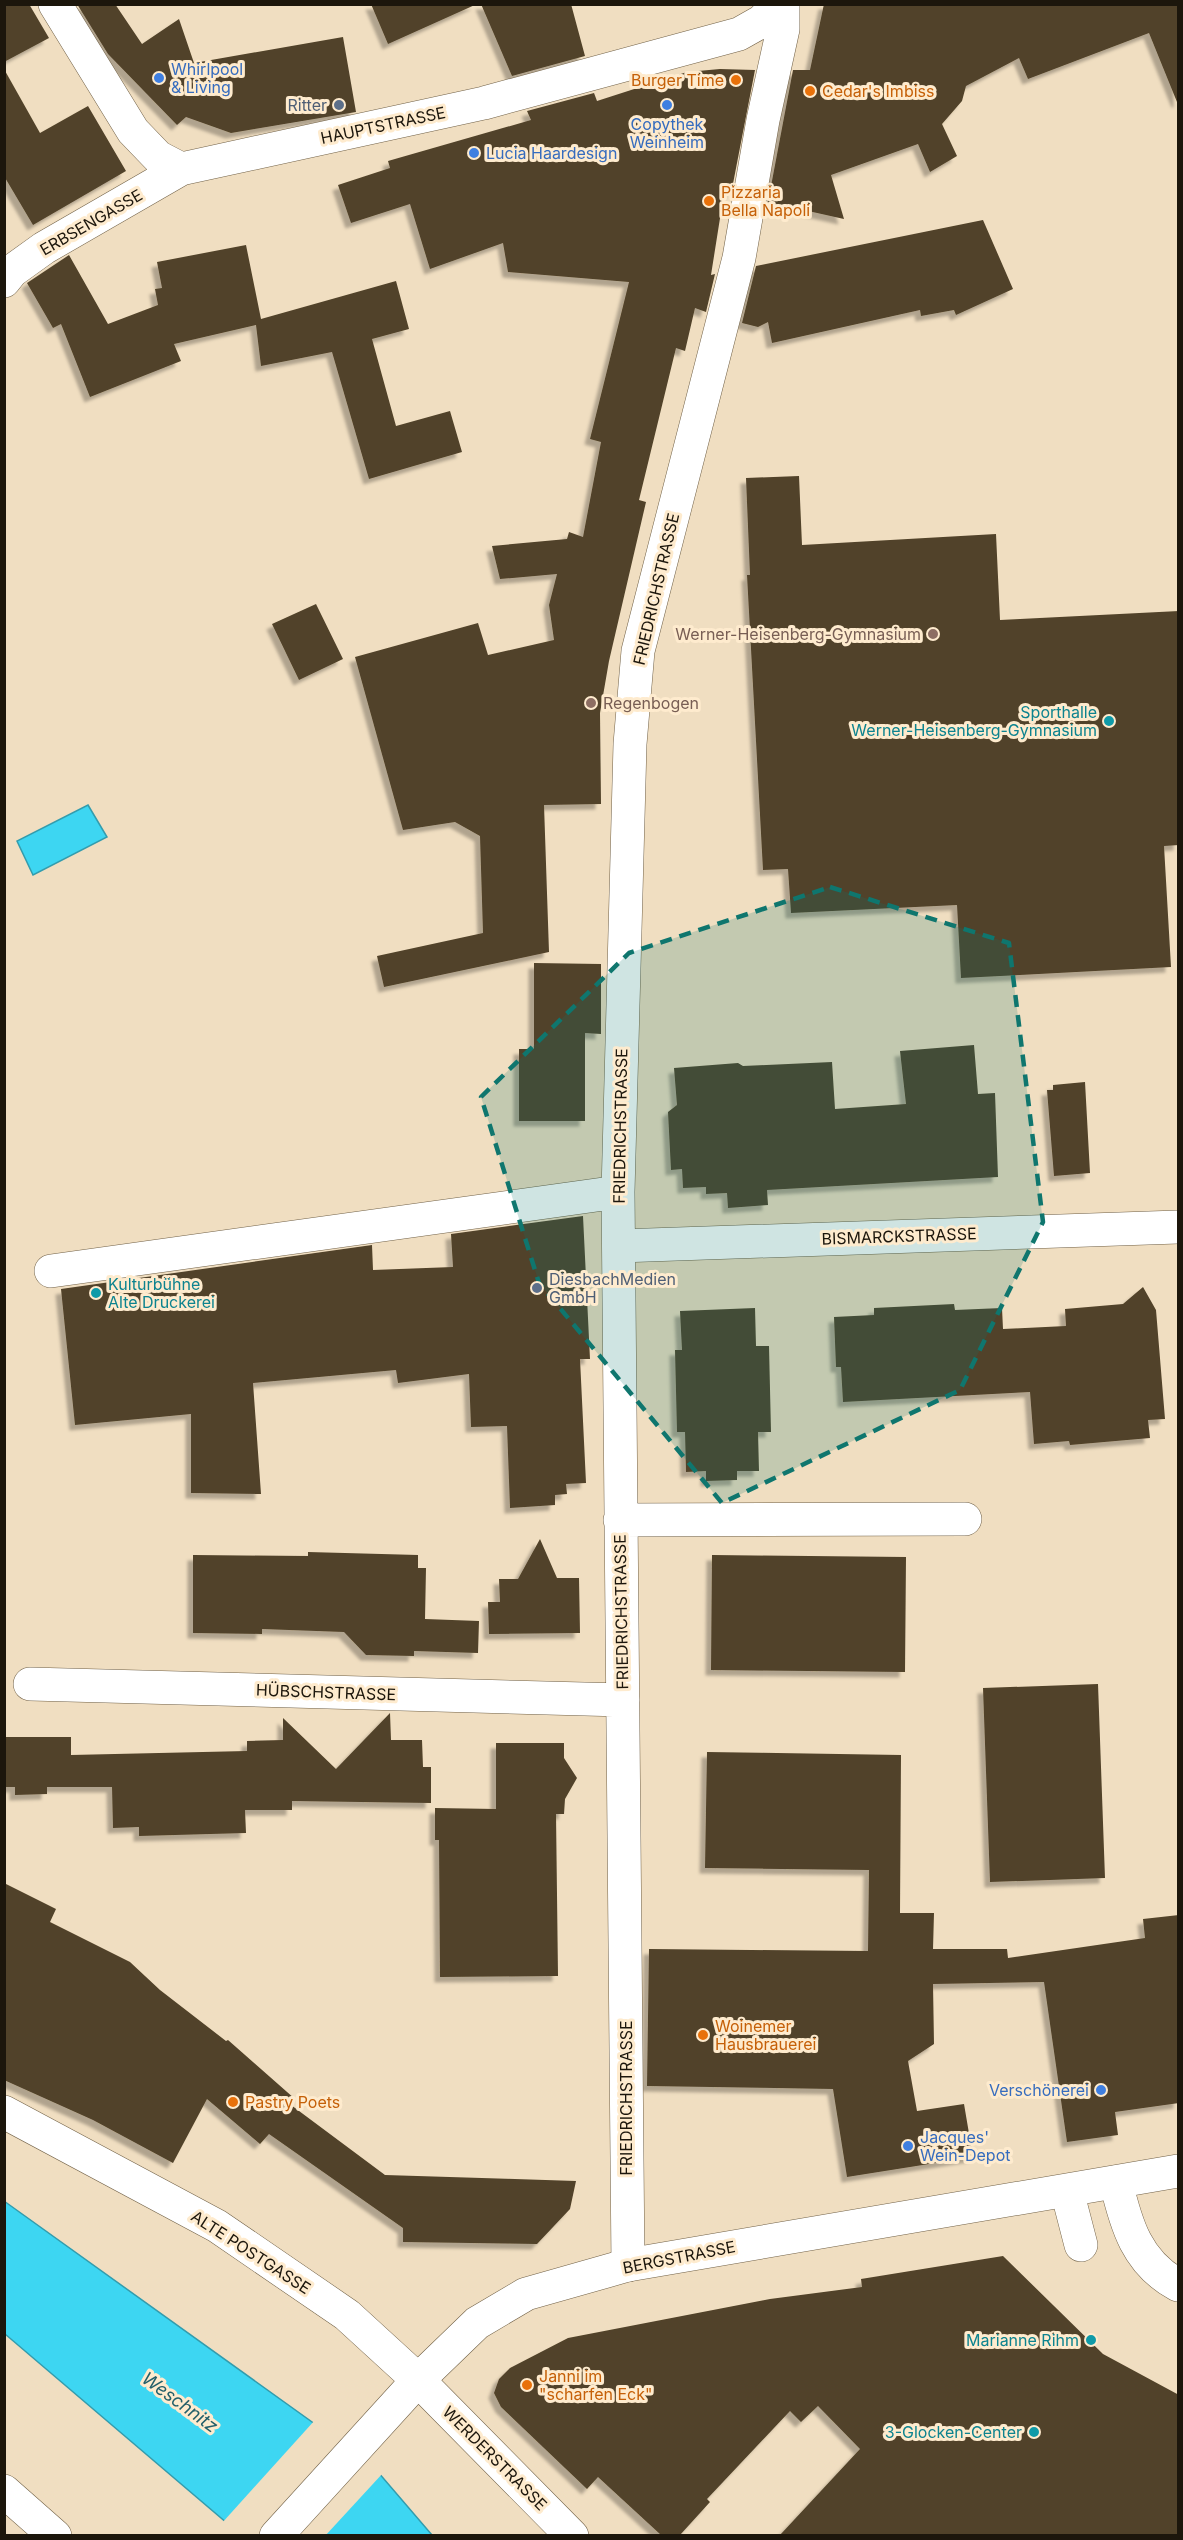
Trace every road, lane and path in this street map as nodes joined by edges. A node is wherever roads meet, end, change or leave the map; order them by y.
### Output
1 (55, 4) edge
2 (781, 4) edge
3 (182, 169) junction
4 (4, 281) edge
5 (618, 1192) junction
6 (1179, 1227) edge
7 (619, 1246) junction
8 (51, 1271) dead end
9 (965, 1519) dead end
10 (620, 1520) junction
11 (30, 1684) dead end
12 (623, 1700) junction
13 (4, 2112) edge
14 (1179, 2171) edge
15 (1116, 2182) junction
16 (1067, 2191) junction
17 (1081, 2245) dead end
18 (628, 2265) junction
19 (1179, 2285) edge
20 (418, 2380) junction
21 (4, 2491) edge
22 (55, 2535) edge
23 (276, 2535) edge
24 (572, 2535) edge

1 - 3 street
2 - 3 street, HAUPTSTRASSE
2 - 5 street, FRIEDRICHSTRASSE
3 - 4 street, ERBSENGASSE
5 - 7 street, FRIEDRICHSTRASSE
5 - 8 street
6 - 7 street, BISMARCKSTRASSE
7 - 10 street, FRIEDRICHSTRASSE
9 - 10 street
10 - 12 street, FRIEDRICHSTRASSE
11 - 12 street, HÜBSCHSTRASSE
12 - 18 street, FRIEDRICHSTRASSE
13 - 20 street, ALTE POSTGASSE
14 - 15 street, BERGSTRASSE
15 - 16 street, BERGSTRASSE
15 - 19 street
16 - 17 street
16 - 18 street, BERGSTRASSE
18 - 20 street, BERGSTRASSE
20 - 23 street, BERGSTRASSE
20 - 24 street, WERDERSTRASSE
21 - 22 street

